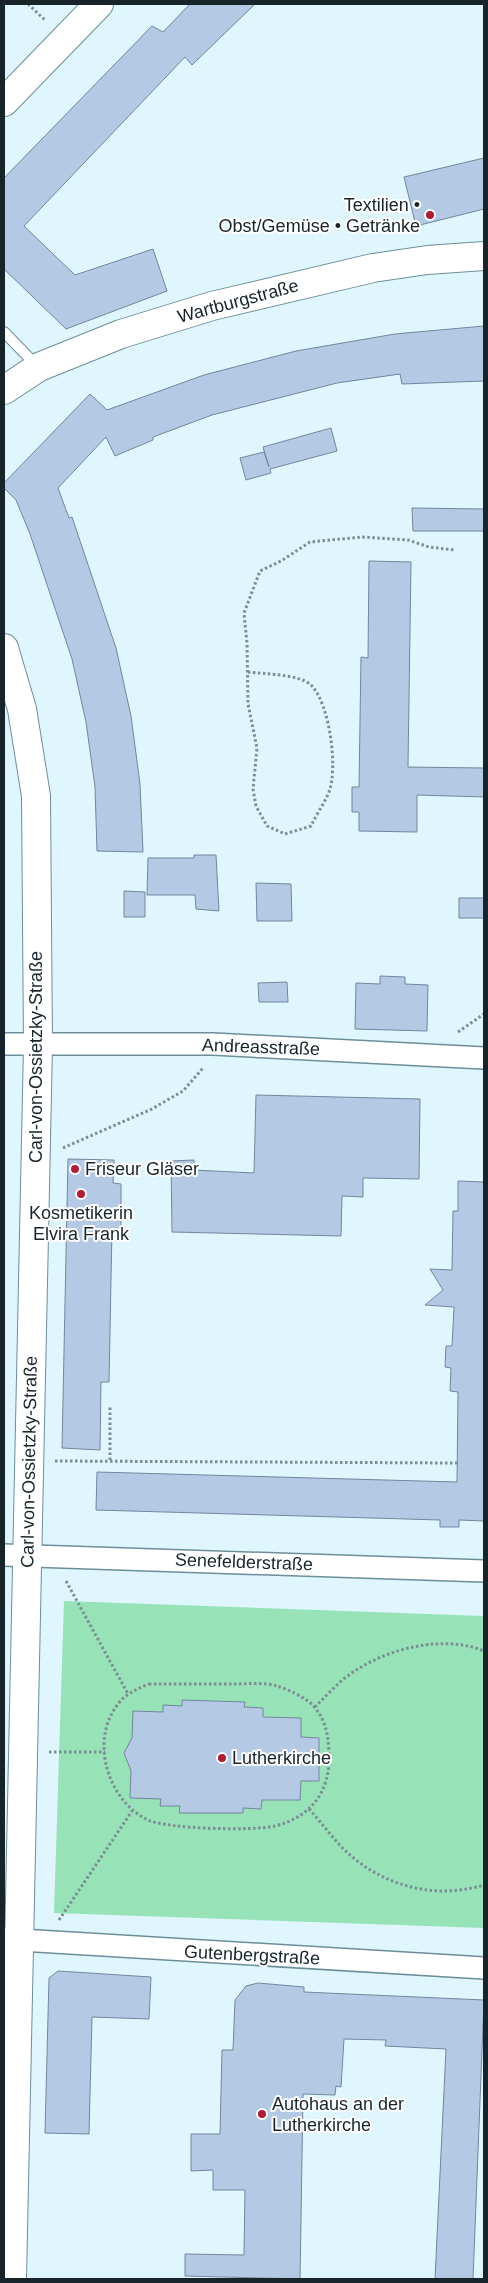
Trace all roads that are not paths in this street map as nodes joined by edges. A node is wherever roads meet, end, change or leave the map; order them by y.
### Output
1 (99, 4) edge
2 (4, 102) edge
3 (484, 256) edge
4 (4, 332) edge
5 (39, 368) junction
6 (4, 390) edge
7 (4, 648) edge
8 (4, 1044) edge
9 (38, 1045) junction
10 (484, 1058) edge
11 (28, 1555) edge
12 (484, 1571) edge
13 (22, 1941) edge
14 (484, 1968) edge
15 (12, 2279) edge

1 - 2 street
3 - 5 street, Wartburgstraße
4 - 5 lane
5 - 6 street, Wartburgstraße
7 - 9 street, Carl-von-Ossietzky-Straße
8 - 9 street, Andreasstraße
9 - 10 street, Andreasstraße
9 - 11 street, Carl-von-Ossietzky-Straße
11 - 12 street, Senefelderstraße
11 - 13 street, Carl-von-Ossietzky-Straße
13 - 14 street, Gutenbergstraße
13 - 15 street, Carl-von-Ossietzky-Straße

